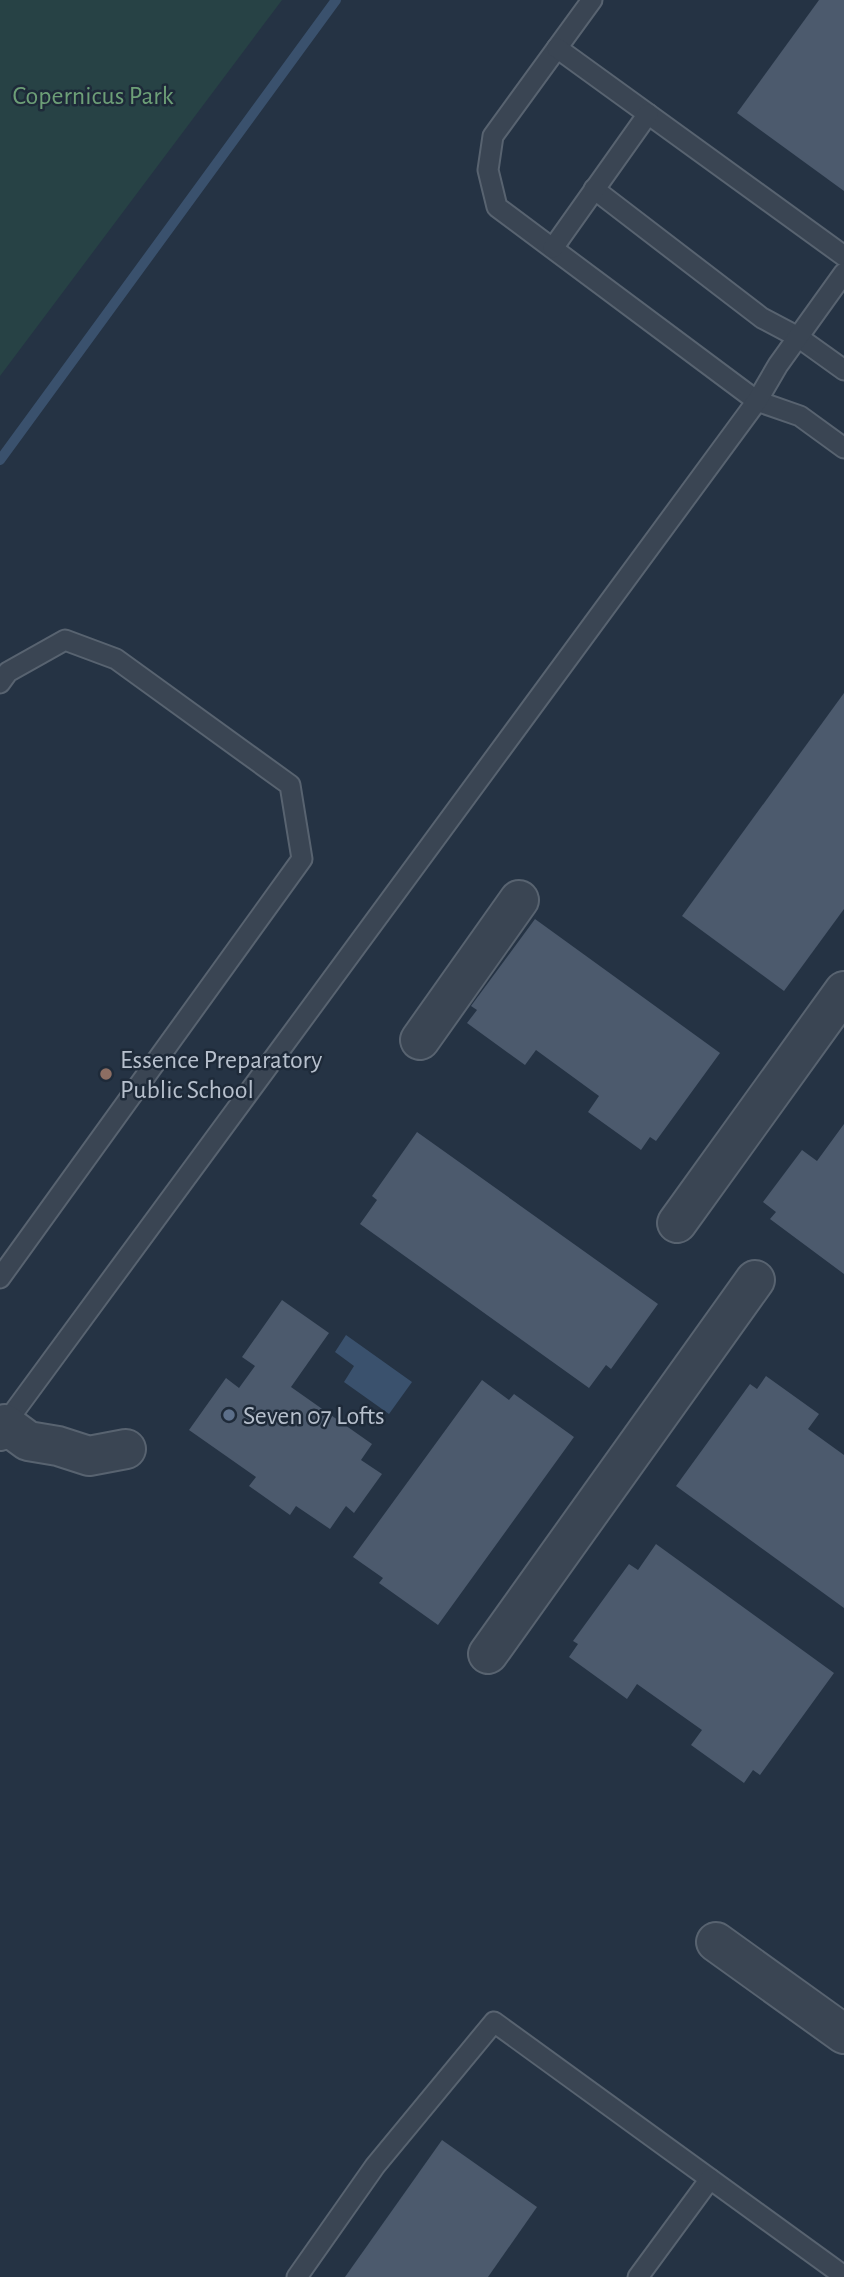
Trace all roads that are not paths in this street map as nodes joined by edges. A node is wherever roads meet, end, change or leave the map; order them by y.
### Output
1 (592, 0) edge
2 (557, 48) junction
3 (648, 114) junction
4 (594, 189) junction
5 (553, 248) junction
6 (844, 256) edge
7 (844, 273) edge
8 (798, 337) junction
9 (844, 370) edge
10 (757, 401) junction
11 (844, 447) edge
12 (0, 683) edge
13 (519, 900) dead end
14 (844, 991) edge
15 (421, 1040) dead end
16 (677, 1223) dead end
17 (0, 1278) edge
18 (755, 1280) dead end
19 (2, 1424) edge
20 (125, 1449) dead end
21 (488, 1654) dead end
22 (716, 1942) dead end
23 (844, 2034) edge
24 (710, 2179) junction
25 (844, 2276) edge
26 (297, 2277) edge
27 (638, 2277) edge

1 - 2 lane
2 - 3 lane
2 - 5 lane
3 - 4 lane
3 - 6 lane
4 - 5 lane
4 - 8 lane
5 - 10 lane
7 - 8 lane
8 - 9 lane
8 - 10 lane
10 - 11 lane
10 - 19 lane
12 - 17 lane
13 - 15 street
14 - 16 street
18 - 21 street
19 - 20 street
22 - 23 street
24 - 25 lane
24 - 26 lane
24 - 27 lane

